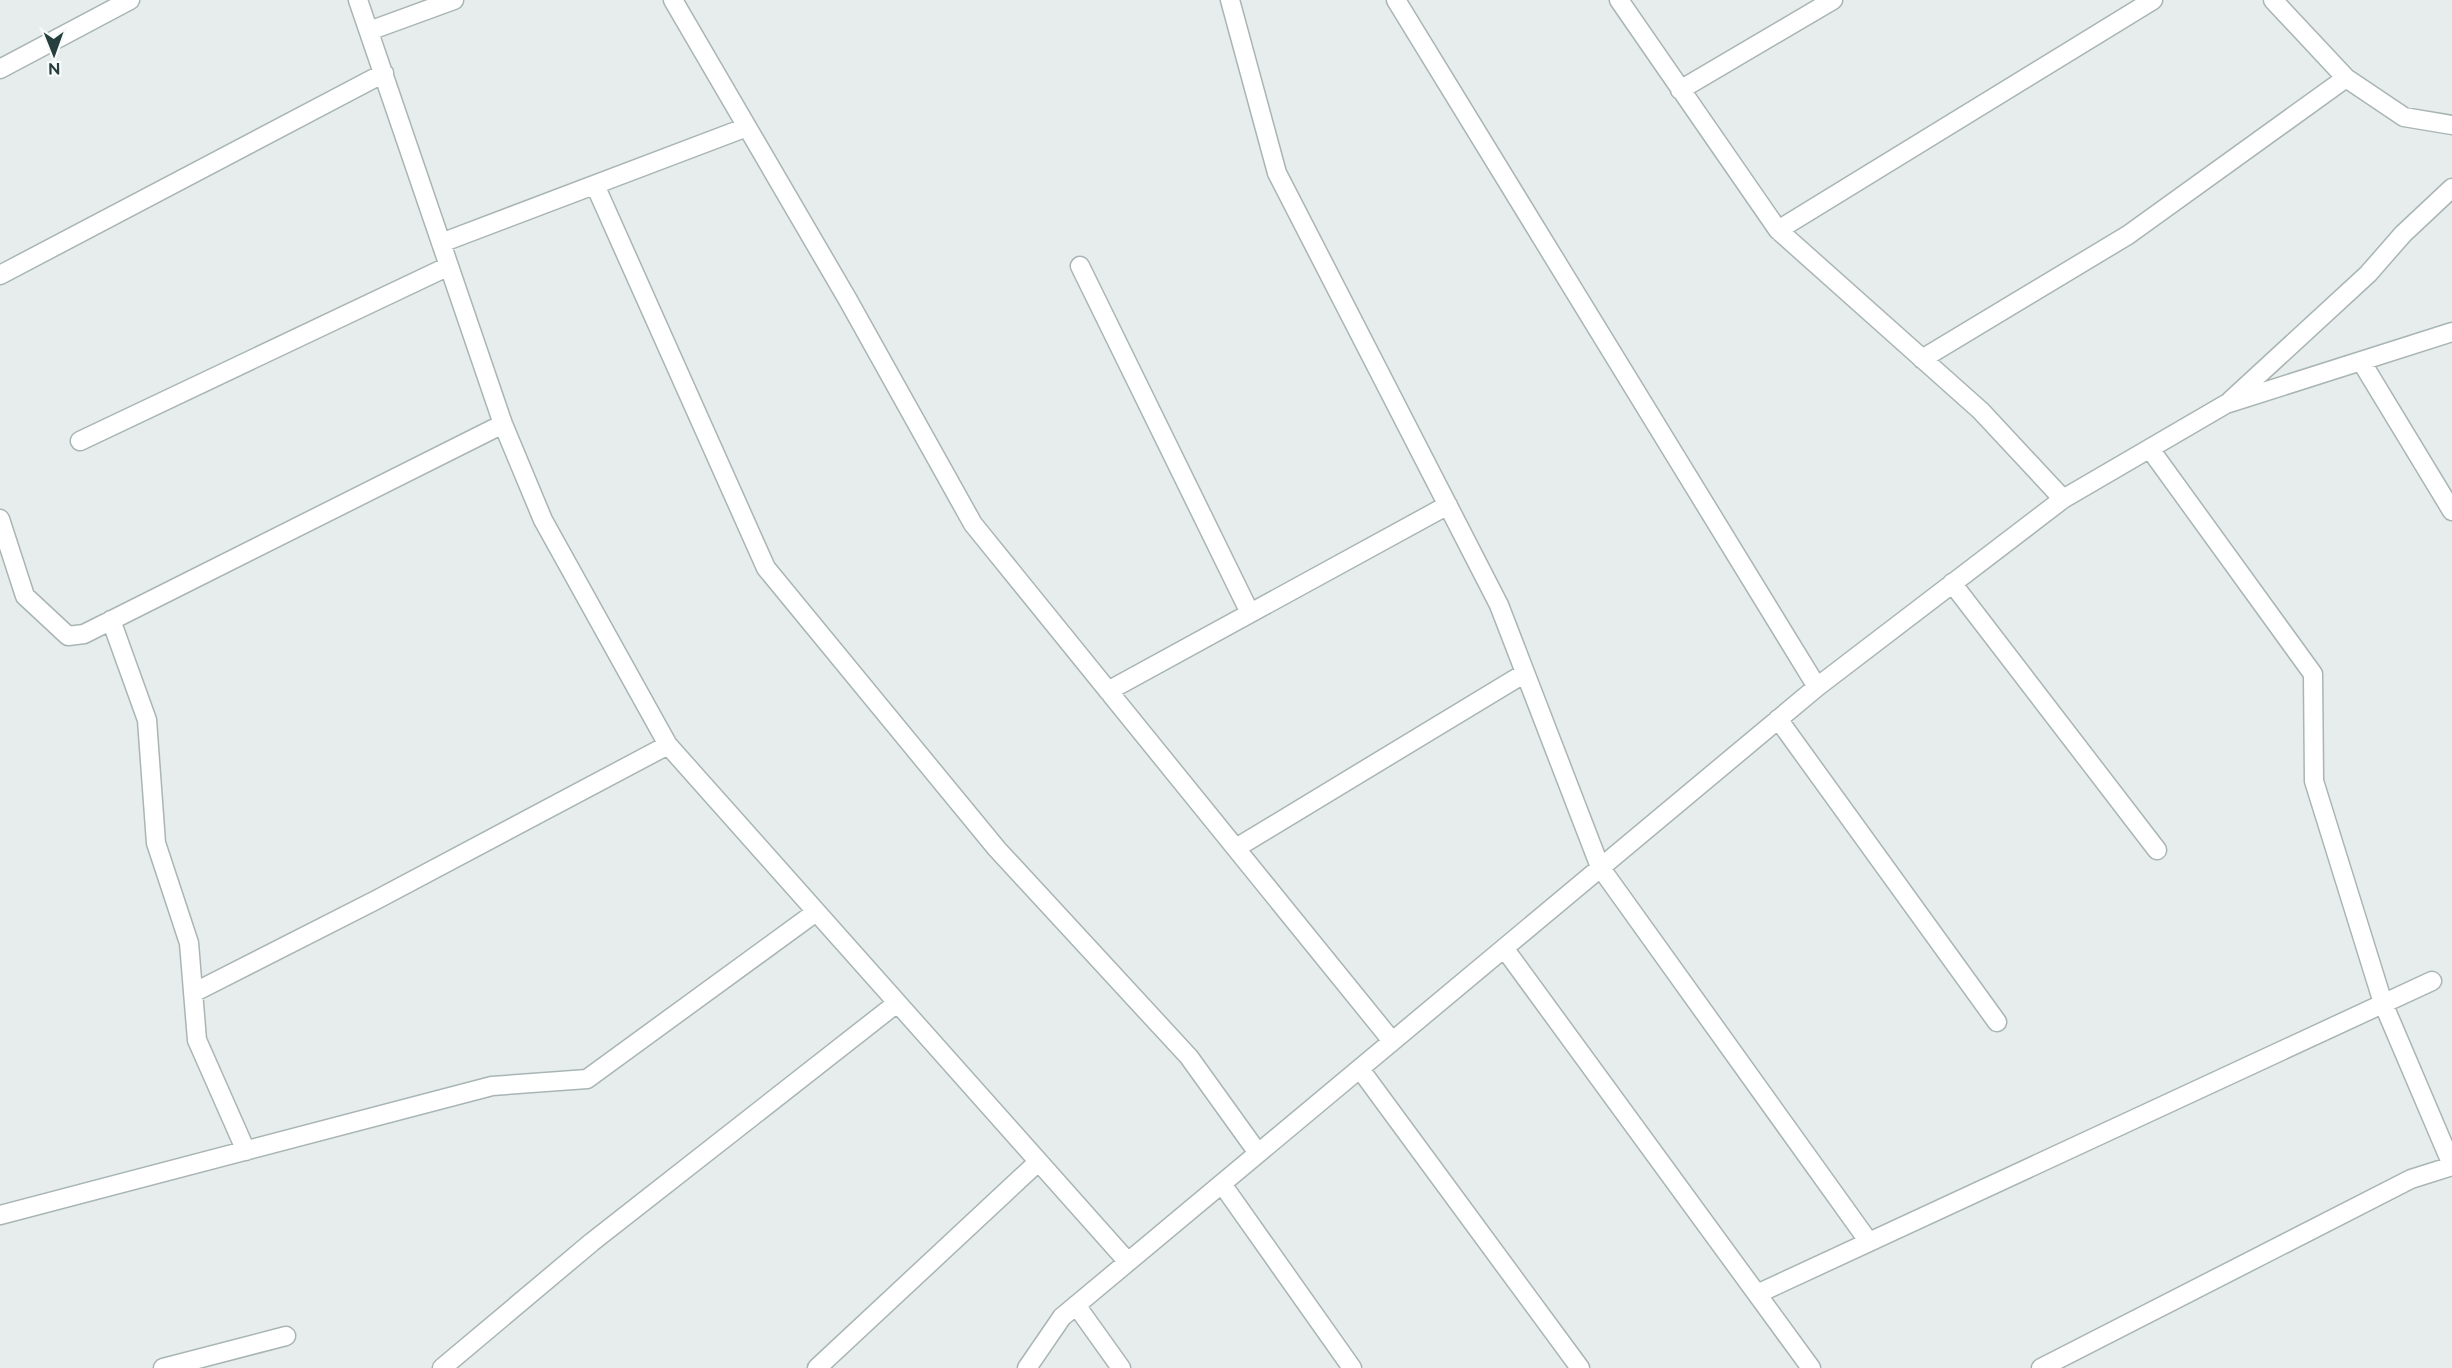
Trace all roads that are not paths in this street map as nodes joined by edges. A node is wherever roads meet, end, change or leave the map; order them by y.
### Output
1 (130, 0) edge
2 (358, 0) edge
3 (454, 0) edge
4 (673, 0) edge
5 (1230, 0) edge
6 (1396, 0) edge
7 (1619, 0) edge
8 (1833, 0) edge
9 (2153, 0) edge
10 (2273, 0) edge
11 (369, 31) junction
12 (0, 69) edge
13 (384, 73) junction
14 (2346, 78) junction
15 (1680, 90) junction
16 (2452, 125) edge
17 (747, 127) junction
18 (595, 185) junction
19 (2452, 188) edge
20 (1778, 230) junction
21 (441, 243) junction
22 (1080, 266) dead end
23 (449, 267) junction
24 (0, 275) edge
25 (2452, 332) edge
26 (1922, 359) junction
27 (2361, 361) junction
28 (2226, 404) junction
29 (503, 424) junction
30 (80, 441) dead end
31 (2150, 449) junction
32 (2062, 499) junction
33 (1448, 505) junction
34 (2452, 511) edge
35 (0, 519) edge
36 (1952, 583) junction
37 (1250, 613) junction
38 (111, 620) junction
39 (1525, 673) junction
40 (1817, 687) junction
41 (1108, 691) junction
42 (1778, 719) junction
43 (668, 745) junction
44 (1236, 848) junction
45 (2157, 850) dead end
46 (1600, 867) junction
47 (816, 912) junction
48 (1504, 948) junction
49 (2432, 981) dead end
50 (193, 993) junction
51 (897, 1003) junction
52 (2383, 1003) junction
53 (1997, 1022) dead end
54 (1392, 1041) junction
55 (1360, 1069) junction
56 (246, 1151) junction
57 (1258, 1154) junction
58 (1038, 1162) junction
59 (2452, 1165) edge
60 (1222, 1184) junction
61 (0, 1215) edge
62 (1869, 1242) junction
63 (1128, 1262) junction
64 (1757, 1294) junction
65 (1076, 1305) junction
66 (286, 1336) dead end
67 (163, 1368) edge
68 (442, 1368) edge
69 (817, 1368) edge
70 (1027, 1368) edge
71 (1121, 1368) edge
72 (1352, 1368) edge
73 (1580, 1368) edge
74 (1811, 1368) edge
75 (2042, 1368) edge

1 - 12 street
2 - 11 street
3 - 11 street
4 - 17 street
5 - 33 street
6 - 40 street
7 - 15 street
8 - 15 street
9 - 20 street
10 - 14 street
11 - 13 street
13 - 21 street
13 - 24 street
14 - 16 street
14 - 26 street
15 - 20 street
17 - 18 street
17 - 41 street
18 - 21 street
18 - 57 street
19 - 28 street
20 - 26 street
21 - 23 street
22 - 37 street
23 - 29 street
23 - 30 street
25 - 27 street
26 - 32 street
27 - 28 street
27 - 34 street
28 - 31 street
29 - 38 street
29 - 43 street
31 - 32 street
31 - 52 street
32 - 36 street
33 - 37 street
33 - 39 street
35 - 38 street
36 - 40 street
36 - 45 street
37 - 41 street
38 - 50 street
39 - 44 street
39 - 46 street
40 - 42 street
41 - 44 street
42 - 46 street
42 - 53 street
43 - 47 street
43 - 50 street
44 - 54 street
46 - 48 street
46 - 62 street
47 - 51 street
47 - 56 street
48 - 54 street
48 - 64 street
49 - 52 street
50 - 56 street
51 - 58 street
51 - 68 street
52 - 59 street
52 - 62 street
54 - 55 street
55 - 57 street
55 - 73 street
56 - 61 street
57 - 60 street
58 - 63 street
58 - 69 street
59 - 75 street
60 - 63 street
60 - 72 street
62 - 64 street
63 - 65 street
64 - 74 street
65 - 70 street
65 - 71 street
66 - 67 street

